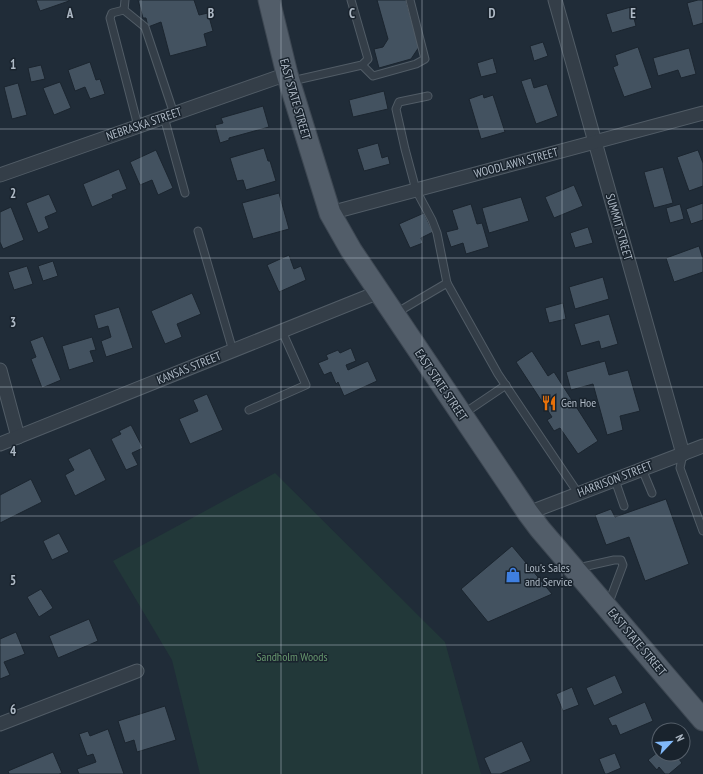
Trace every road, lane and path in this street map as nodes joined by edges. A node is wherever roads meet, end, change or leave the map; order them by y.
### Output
1 (125, 0) edge
2 (269, 0) edge
3 (351, 0) edge
4 (410, 0) edge
5 (555, 0) edge
6 (124, 10) junction
7 (362, 65) junction
8 (288, 78) junction
9 (428, 96) dead end
10 (703, 113) edge
11 (169, 116) junction
12 (138, 126) junction
13 (596, 142) junction
14 (0, 175) edge
15 (416, 190) junction
16 (185, 193) dead end
17 (330, 213) junction
18 (198, 231) dead end
19 (447, 283) junction
20 (379, 292) junction
21 (394, 314) junction
22 (282, 331) junction
23 (233, 351) junction
24 (0, 370) edge
25 (506, 385) junction
26 (249, 410) dead end
27 (461, 414) junction
28 (18, 437) junction
29 (0, 444) edge
30 (703, 446) edge
31 (683, 454) junction
32 (642, 469) junction
33 (615, 480) junction
34 (652, 492) dead end
35 (578, 493) junction
36 (624, 506) dead end
37 (528, 513) junction
38 (703, 531) edge
39 (574, 568) junction
40 (607, 607) junction
41 (137, 670) dead end
42 (703, 720) edge
43 (0, 724) edge

1 - 6 lane
2 - 8 main road, EAST STATE STREET
3 - 7 lane
4 - 7 lane
5 - 13 street, SUMMIT STREET
6 - 11 lane
6 - 12 lane
7 - 8 lane
8 - 11 street, NEBRASKA STREET
8 - 17 main road, EAST STATE STREET
9 - 15 lane
10 - 13 street, WOODLAWN STREET
11 - 12 street, NEBRASKA STREET
11 - 16 lane
12 - 14 street, NEBRASKA STREET
13 - 15 street, WOODLAWN STREET
13 - 31 street, SUMMIT STREET
15 - 17 street, WOODLAWN STREET
15 - 19 lane
17 - 20 main road, EAST STATE STREET
18 - 23 lane
19 - 21 lane
19 - 25 lane
20 - 21 main road, EAST STATE STREET
20 - 22 street, KANSAS STREET
21 - 27 main road, EAST STATE STREET
22 - 23 street, KANSAS STREET
22 - 26 lane
23 - 28 street, KANSAS STREET
24 - 28 street
25 - 27 lane
25 - 35 lane
27 - 37 main road, EAST STATE STREET
28 - 29 street, KANSAS STREET
30 - 31 street, HARRISON STREET
31 - 32 street, HARRISON STREET
31 - 38 lane
32 - 33 street, HARRISON STREET
32 - 34 lane
33 - 35 street, HARRISON STREET
33 - 36 lane
35 - 37 street, HARRISON STREET
37 - 39 main road, EAST STATE STREET
39 - 40 main road, EAST STATE STREET
39 - 40 lane
40 - 42 main road, EAST STATE STREET
41 - 43 street

